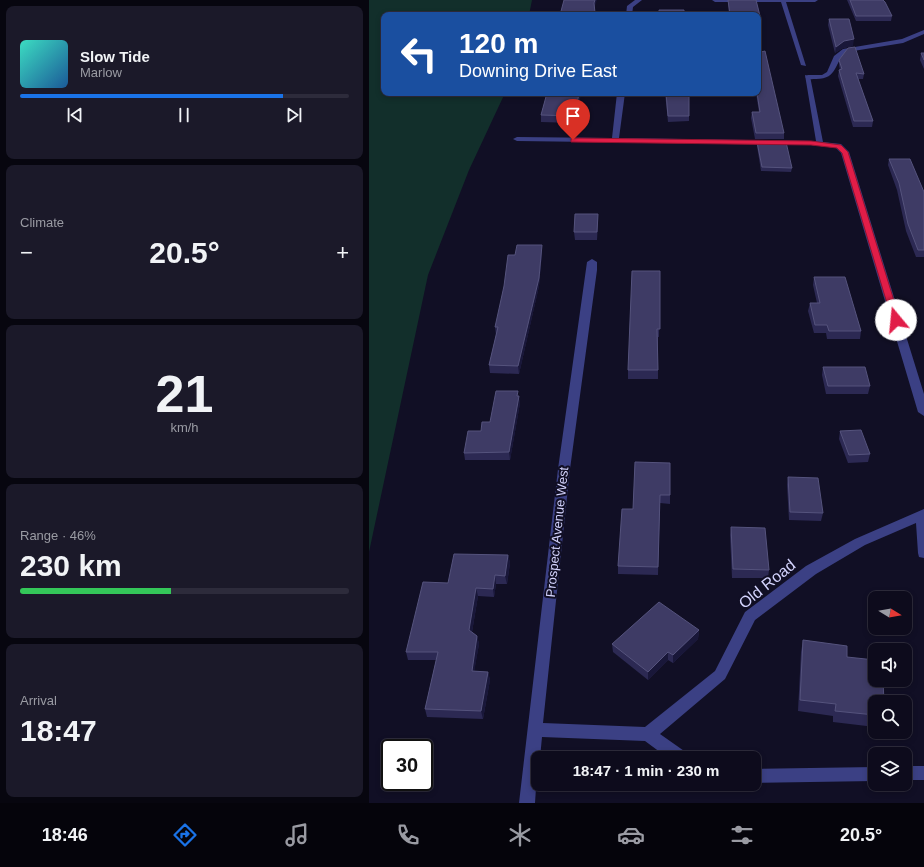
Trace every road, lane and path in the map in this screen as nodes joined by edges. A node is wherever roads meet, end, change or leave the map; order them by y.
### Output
1 (639, 0) edge
2 (715, 0) edge
3 (783, 0) edge
4 (815, 0) edge
5 (629, 12) edge
6 (924, 32) edge
7 (804, 65) dead end
8 (621, 96) edge
9 (517, 140) dead end
10 (615, 141) junction
11 (820, 144) junction
12 (592, 262) dead end
13 (924, 412) edge
14 (924, 514) edge
15 (924, 553) edge
16 (535, 730) junction
17 (648, 734) junction
18 (671, 751) edge
19 (912, 773) edge
20 (924, 773) edge
21 (868, 774) edge
22 (761, 776) edge
23 (527, 803) edge

1 - 5 street
2 - 3 street
3 - 4 street
3 - 7 street
6 - 11 street
8 - 10 street
9 - 10 street
10 - 11 street
11 - 13 street
12 - 16 street, Prospect Avenue West
14 - 15 street
14 - 17 street, Old Road
16 - 17 street
16 - 23 street, Prospect Avenue West
17 - 18 street
19 - 20 street
21 - 22 street

